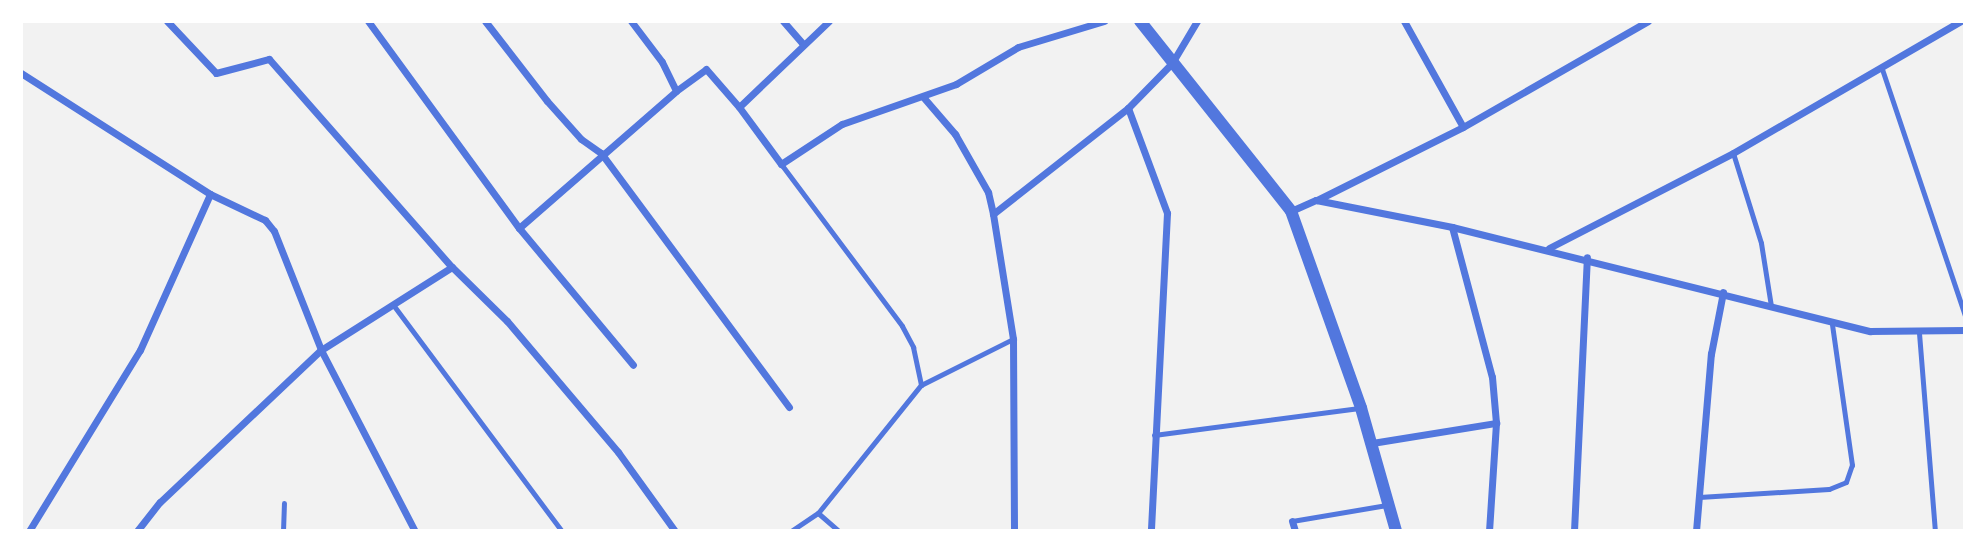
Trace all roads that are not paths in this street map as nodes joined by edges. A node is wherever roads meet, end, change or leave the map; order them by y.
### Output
1 (167, 21) edge
2 (368, 21) edge
3 (485, 21) edge
4 (631, 21) edge
5 (783, 21) edge
6 (829, 21) edge
7 (1104, 21) edge
8 (1140, 21) edge
9 (1197, 21) edge
10 (1404, 21) edge
11 (1648, 21) edge
12 (1961, 21) edge
13 (802, 43) junction
14 (1171, 63) junction
15 (1882, 69) junction
16 (21, 73) edge
17 (676, 91) junction
18 (924, 98) junction
19 (738, 107) junction
20 (1128, 108) junction
21 (1464, 127) junction
22 (601, 153) junction
23 (1733, 153) junction
24 (781, 164) junction
25 (211, 194) junction
26 (1316, 200) junction
27 (1291, 211) junction
28 (993, 214) junction
29 (1452, 227) junction
30 (519, 228) junction
31 (1549, 248) junction
32 (1587, 257) junction
33 (452, 267) junction
34 (1723, 292) junction
35 (1964, 304) edge
36 (394, 306) junction
37 (1771, 306) junction
38 (1965, 316) edge
39 (1832, 324) junction
40 (1965, 330) edge
41 (1919, 333) junction
42 (1013, 339) junction
43 (321, 350) junction
44 (633, 365) dead end
45 (921, 385) junction
46 (789, 407) dead end
47 (1362, 408) junction
48 (1496, 423) junction
49 (1154, 435) junction
50 (1372, 443) junction
51 (1699, 497) junction
52 (284, 503) dead end
53 (1390, 504) junction
54 (818, 513) junction
55 (1292, 522) joint
56 (29, 531) edge
57 (137, 531) edge
58 (283, 531) edge
59 (415, 531) edge
60 (562, 531) edge
61 (675, 531) edge
62 (791, 531) edge
63 (839, 531) edge
64 (1014, 531) edge
65 (1151, 531) edge
66 (1295, 531) edge
67 (1396, 531) edge
68 (1489, 531) edge
69 (1574, 531) edge
70 (1696, 531) edge
71 (1935, 531) edge

1 - 33 street
2 - 30 street
3 - 22 street
4 - 17 street
5 - 13 street
6 - 13 street
7 - 18 street
8 - 14 street
9 - 14 street
10 - 21 street
11 - 21 street
12 - 15 street
13 - 19 street
14 - 20 street
14 - 27 street
15 - 23 street
15 - 35 lane
16 - 25 street
17 - 19 street
17 - 22 street
18 - 24 street
18 - 28 street
19 - 24 street
20 - 28 street
20 - 49 street
21 - 26 street
22 - 30 street
22 - 46 street
23 - 31 street
23 - 37 lane
24 - 45 lane
25 - 43 street
25 - 56 street
26 - 27 street
26 - 29 street
27 - 47 street
28 - 42 street
29 - 31 street
29 - 48 street
30 - 44 street
31 - 32 street
32 - 34 street
32 - 69 street
33 - 36 street
33 - 61 street
34 - 37 street
34 - 51 street
35 - 38 lane
36 - 43 street
36 - 60 lane
37 - 39 street
39 - 41 street
39 - 51 lane
40 - 41 street
41 - 71 lane
42 - 45 lane
42 - 64 street
43 - 57 street
43 - 59 street
45 - 54 lane
47 - 49 lane
47 - 50 street
48 - 50 street
48 - 68 street
49 - 65 street
50 - 53 street
51 - 70 street
52 - 58 lane
53 - 55 lane
53 - 67 street
54 - 62 lane
54 - 63 lane
55 - 66 street

